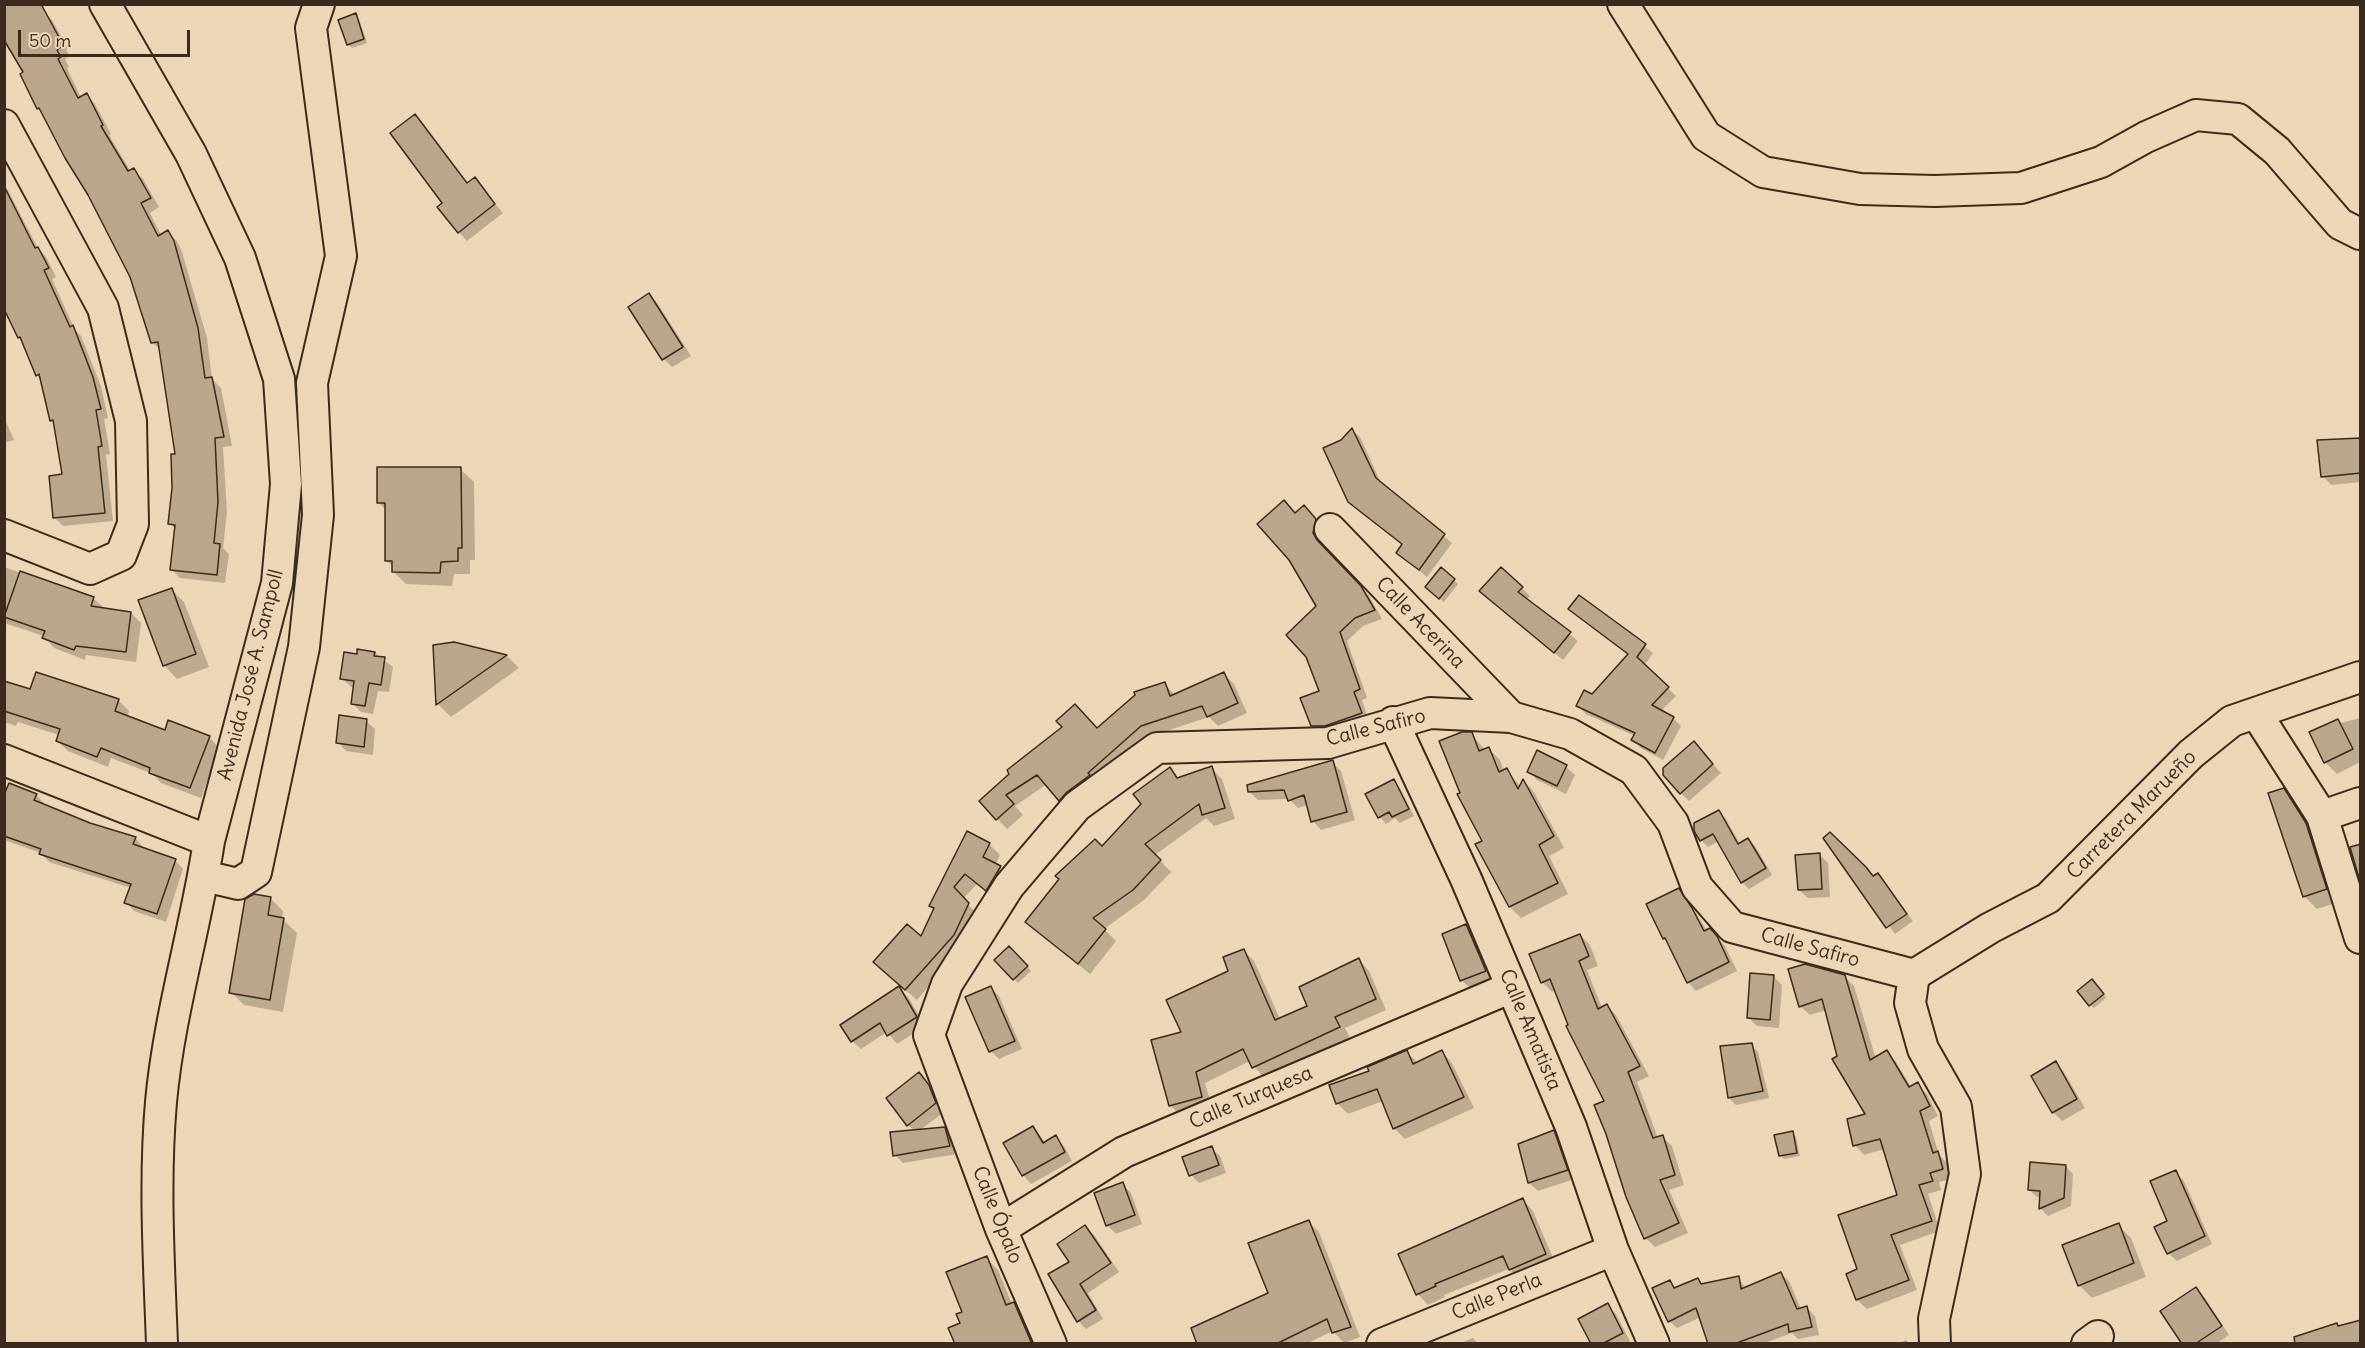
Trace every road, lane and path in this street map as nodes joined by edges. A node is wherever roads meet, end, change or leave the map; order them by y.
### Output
1 (105, 4) edge
2 (319, 4) edge
3 (1623, 4) edge
4 (4, 124) edge
5 (2361, 234) edge
6 (279, 379) junction
7 (312, 383) junction
8 (1330, 529) dead end
9 (4, 535) edge
10 (2361, 677) edge
11 (2256, 713) junction
12 (1511, 717) junction
13 (1393, 722) junction
14 (4, 760) edge
15 (2361, 803) edge
16 (2322, 816) junction
17 (209, 841) junction
18 (204, 876) junction
19 (2361, 938) edge
20 (1914, 975) junction
21 (1512, 987) junction
22 (947, 1084) joint
23 (1001, 1229) junction
24 (1613, 1250) junction
25 (162, 1344) edge
26 (1051, 1344) edge
27 (1382, 1344) edge
28 (1654, 1344) edge
29 (1935, 1344) edge

1 - 6 street, Avenida José A. Sampoll
2 - 7 street
3 - 5 street
4 - 9 street
6 - 7 street
6 - 17 street, Avenida José A. Sampoll
7 - 18 street
8 - 12 street, Calle Acerina
10 - 11 street, Carretera Marueño
11 - 16 street
11 - 20 street, Carretera Marueño
12 - 13 street, Calle Safiro
12 - 20 street, Calle Safiro
13 - 21 street, Calle Amatista
13 - 22 street, Calle Safiro
14 - 17 street
15 - 16 street
16 - 19 street
17 - 18 street, Avenida José A. Sampoll
18 - 25 street, Avenida José A. Sampoll
20 - 29 street
21 - 23 street, Calle Turquesa
21 - 24 street, Calle Amatista
22 - 23 street, Calle Ópalo
23 - 26 street, Calle Ópalo
24 - 27 street, Calle Perla
24 - 28 street, Calle Amatista

